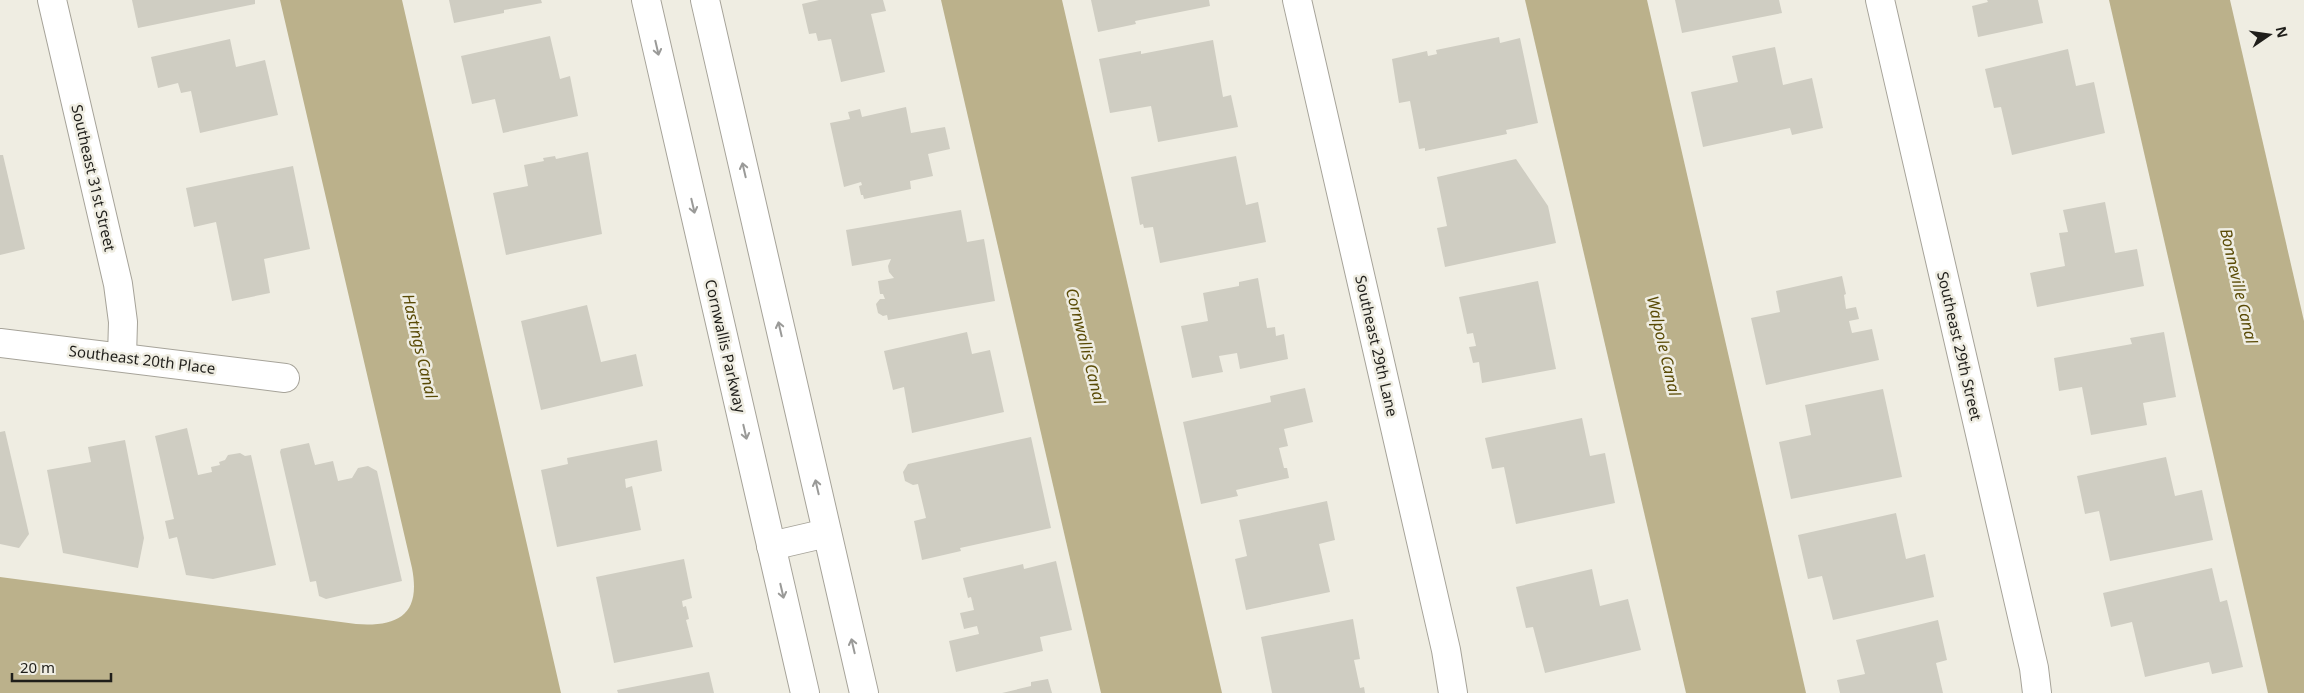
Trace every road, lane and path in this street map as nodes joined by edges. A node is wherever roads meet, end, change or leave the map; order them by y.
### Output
1 (52, 0) edge
2 (646, 0) edge
3 (705, 0) edge
4 (1297, 0) edge
5 (1880, 0) edge
6 (0, 343) edge
7 (122, 357) junction
8 (285, 378) dead end
9 (827, 533) junction
10 (771, 546) junction
11 (805, 693) edge
12 (864, 693) edge
13 (1453, 693) edge
14 (2037, 693) edge

1 - 7 street, Southeast 31st Street
2 -> 10 street, Cornwallis Parkway
9 -> 3 street
4 - 13 street, Southeast 29th Lane
5 - 14 street, Southeast 29th Street
6 - 7 street, Southeast 20th Place
7 - 8 street, Southeast 20th Place
9 - 10 street
12 -> 9 street
10 -> 11 street, Cornwallis Parkway

